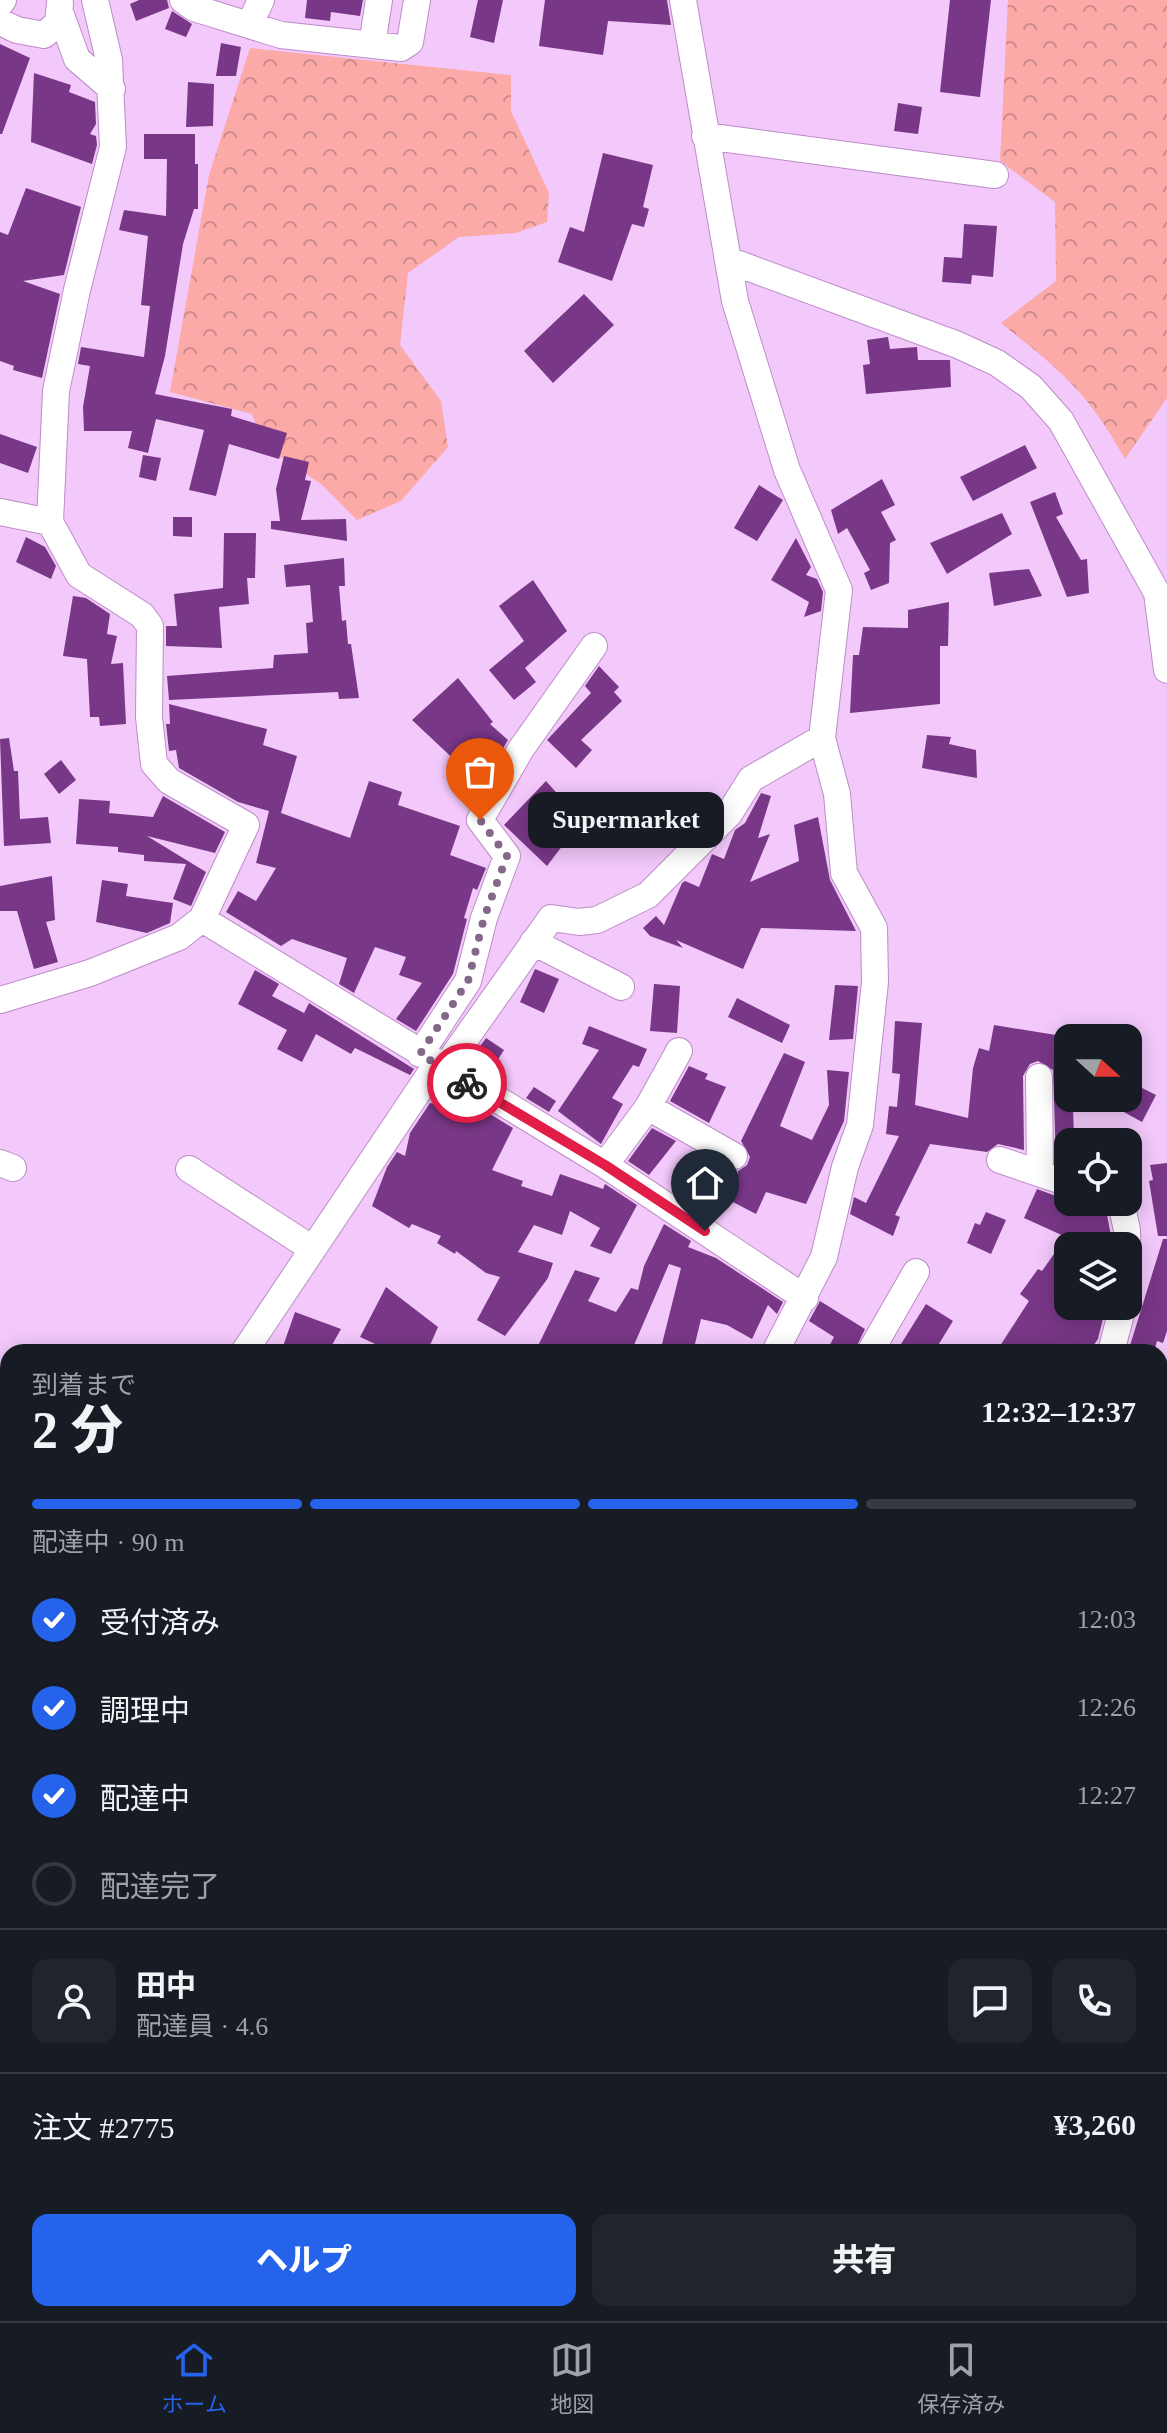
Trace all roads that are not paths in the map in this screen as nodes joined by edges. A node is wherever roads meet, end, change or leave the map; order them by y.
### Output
1 (95, 0) edge
2 (183, 0) edge
3 (261, 0) edge
4 (379, 0) edge
5 (417, 0) edge
6 (683, 0) edge
7 (60, 8) edge
8 (0, 22) edge
9 (250, 24) junction
10 (44, 35) junction
11 (372, 45) junction
12 (77, 59) junction
13 (112, 89) junction
14 (705, 136) junction
15 (995, 175) dead end
16 (728, 260) junction
17 (0, 512) edge
18 (50, 522) junction
19 (1162, 589) edge
20 (594, 646) dead end
21 (1167, 670) edge
22 (822, 738) junction
23 (202, 919) junction
24 (533, 942) junction
25 (621, 987) dead end
26 (0, 1000) edge
27 (679, 1051) dead end
28 (433, 1063) junction
29 (1039, 1077) dead end
30 (648, 1107) junction
31 (734, 1156) dead end
32 (1000, 1160) dead end
33 (605, 1165) junction
34 (189, 1169) dead end
35 (1040, 1173) junction
36 (1054, 1178) edge
37 (311, 1248) junction
38 (916, 1272) dead end
39 (805, 1298) junction
40 (1119, 1320) edge
41 (249, 1344) edge
42 (779, 1344) edge
43 (875, 1344) edge
44 (1113, 1344) edge

1 - 13 street
2 - 9 street
3 - 9 street
4 - 11 street
5 - 11 street
6 - 14 street
7 - 10 street
7 - 12 street
8 - 10 street
9 - 11 street
10 - 12 street
12 - 13 street
13 - 18 street
14 - 15 street
14 - 16 street
16 - 19 street
16 - 22 street
17 - 18 street
18 - 23 street
19 - 21 street
20 - 28 street
22 - 24 street
22 - 39 street
23 - 26 street
23 - 28 street
24 - 25 street
24 - 28 street
27 - 30 street
28 - 33 street
28 - 37 street
29 - 35 street
30 - 31 street
30 - 33 street
32 - 35 street
33 - 39 street
34 - 37 street
35 - 36 street
37 - 41 street
38 - 43 street
39 - 42 street
40 - 44 street

